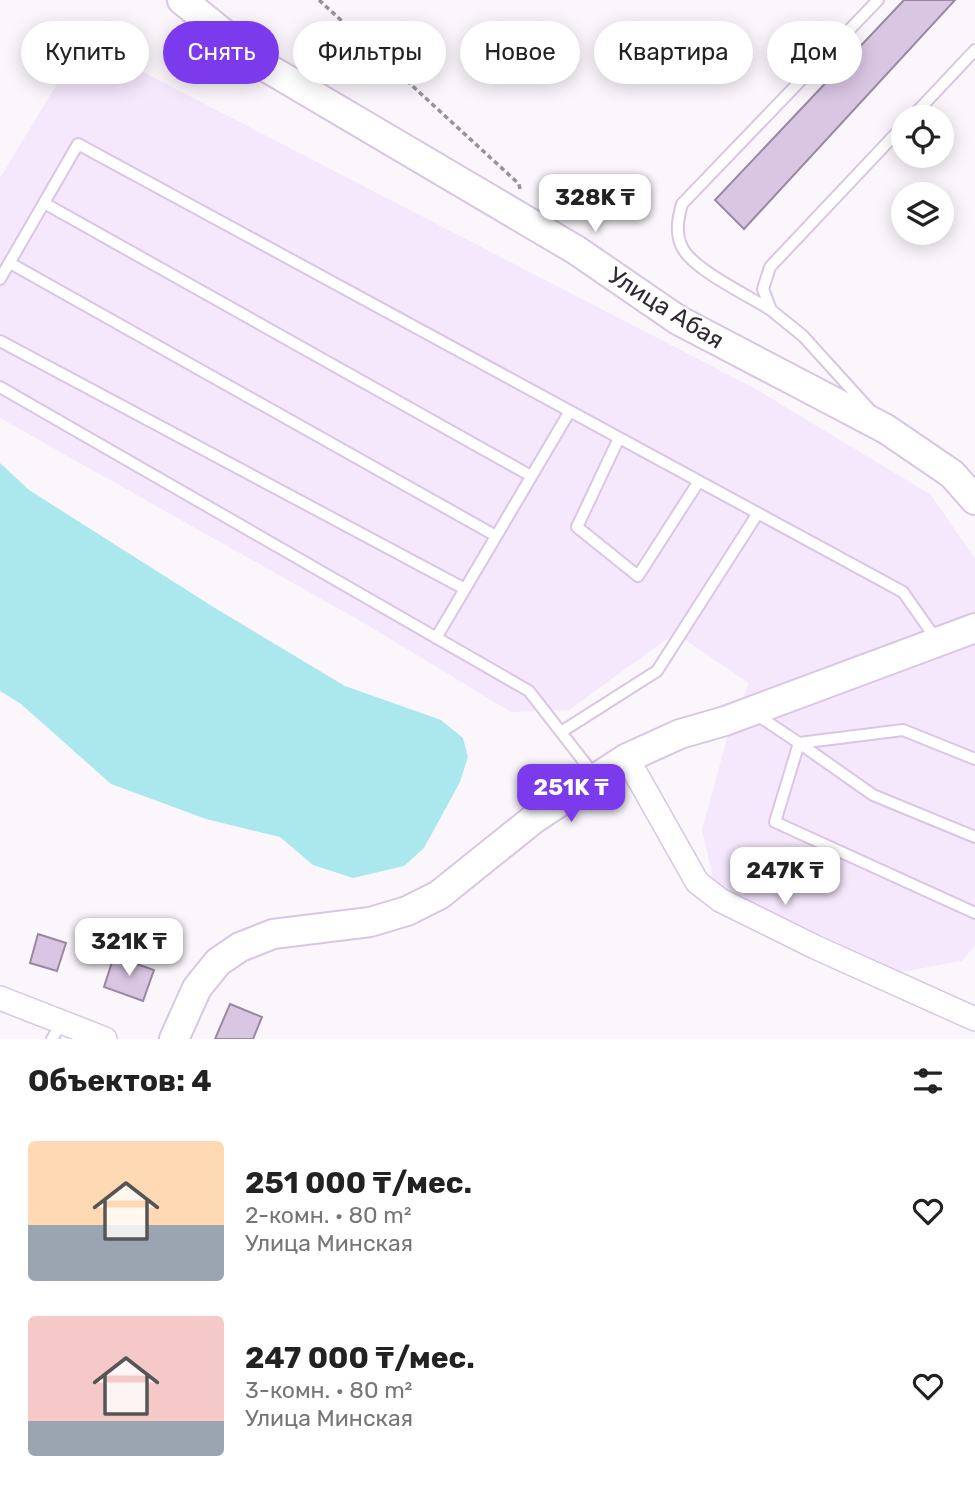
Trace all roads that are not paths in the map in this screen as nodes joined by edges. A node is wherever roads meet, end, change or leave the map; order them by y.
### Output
1 (182, 0) edge
2 (878, 0) edge
3 (975, 50) edge
4 (923, 105) edge
5 (891, 139) edge
6 (44, 203) junction
7 (10, 262) junction
8 (0, 279) edge
9 (771, 310) junction
10 (0, 341) edge
11 (0, 387) edge
12 (570, 411) junction
13 (886, 429) junction
14 (620, 438) junction
15 (531, 476) junction
16 (699, 481) junction
17 (975, 500) edge
18 (758, 513) junction
19 (496, 536) junction
20 (465, 589) junction
21 (975, 628) edge
22 (436, 638) junction
23 (937, 642) junction
24 (752, 711) junction
25 (561, 732) junction
26 (799, 743) junction
27 (627, 758) junction
28 (975, 759) edge
29 (596, 778) junction
30 (975, 837) edge
31 (975, 913) edge
32 (0, 998) edge
33 (975, 1019) edge
34 (57, 1031) edge
35 (176, 1035) edge
36 (105, 1039) edge

1 - 13 street, Улица Абая
2 - 9 lane
3 - 4 lane
5 - 9 lane
6 - 7 lane
6 - 12 lane
6 - 15 lane
7 - 8 lane
7 - 19 lane
9 - 13 lane
10 - 20 lane
11 - 22 lane
12 - 14 lane
12 - 15 lane
13 - 17 street, Улица Абая
14 - 16 lane
14 - 16 lane
15 - 19 lane
16 - 18 lane
18 - 23 lane
18 - 25 lane
19 - 20 lane
20 - 22 lane
21 - 23 street
22 - 25 lane
23 - 24 street
24 - 26 lane
24 - 27 street
25 - 29 lane
26 - 28 lane
26 - 30 lane
26 - 31 lane
27 - 29 street
27 - 33 street
29 - 35 street
32 - 34 street
34 - 36 street

